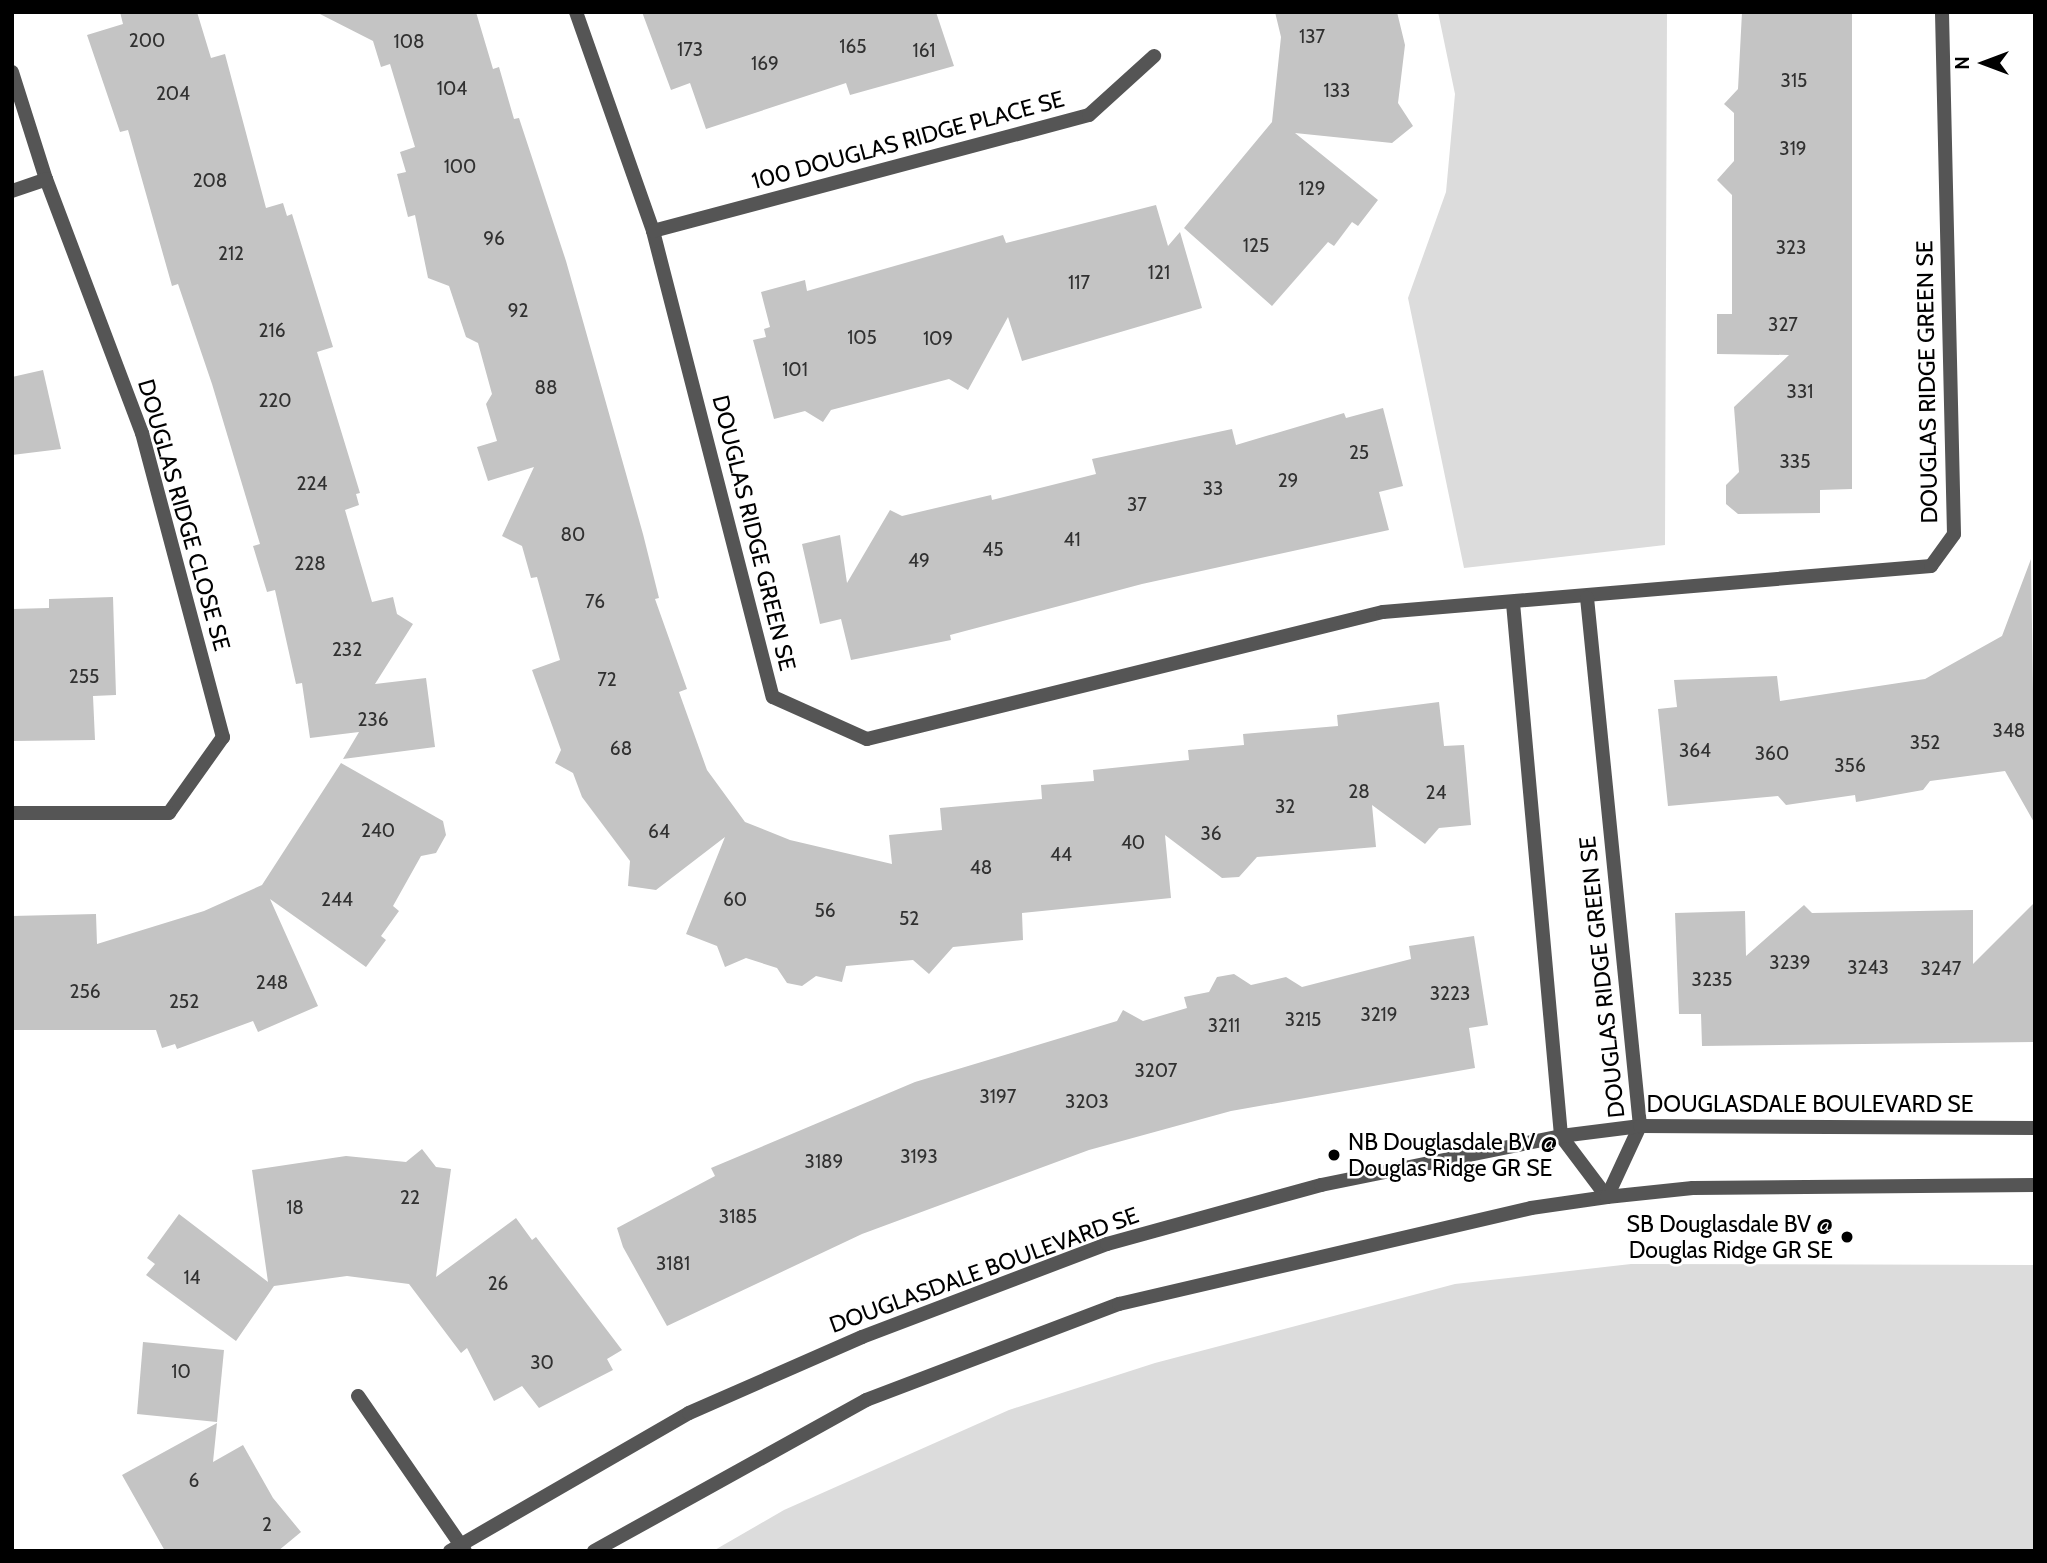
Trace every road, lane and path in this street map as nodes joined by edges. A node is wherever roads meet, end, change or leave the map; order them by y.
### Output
1 (576, 12) edge
2 (1941, 12) edge
3 (1154, 56) dead end
4 (12, 72) edge
5 (46, 179) junction
6 (12, 191) edge
7 (653, 231) junction
8 (1587, 598) junction
9 (1513, 603) junction
10 (12, 813) edge
11 (1640, 1126) junction
12 (2035, 1128) edge
13 (1560, 1136) junction
14 (2035, 1185) edge
15 (1607, 1197) junction
16 (358, 1396) dead end
17 (458, 1548) edge
18 (594, 1551) edge

1 - 7 street, DOUGLAS RIDGE GREEN SE
2 - 8 street, DOUGLAS RIDGE GREEN SE
3 - 7 street, 100 DOUGLAS RIDGE PLACE SE
4 - 5 street, DOUGLAS RIDGE CLOSE SE
5 - 6 street
5 - 10 street, DOUGLAS RIDGE CLOSE SE
7 - 9 street, DOUGLAS RIDGE GREEN SE
8 - 9 street, DOUGLAS RIDGE GREEN SE
8 - 11 street, DOUGLAS RIDGE GREEN SE
9 - 13 street
11 - 12 street, DOUGLASDALE BOULEVARD SE
11 - 13 street, DOUGLASDALE BOULEVARD SE
11 - 15 street, DOUGLAS RIDGE GREEN SE
13 - 15 street
13 - 17 street, DOUGLASDALE BOULEVARD SE
14 - 15 street
15 - 18 street
16 - 17 street

